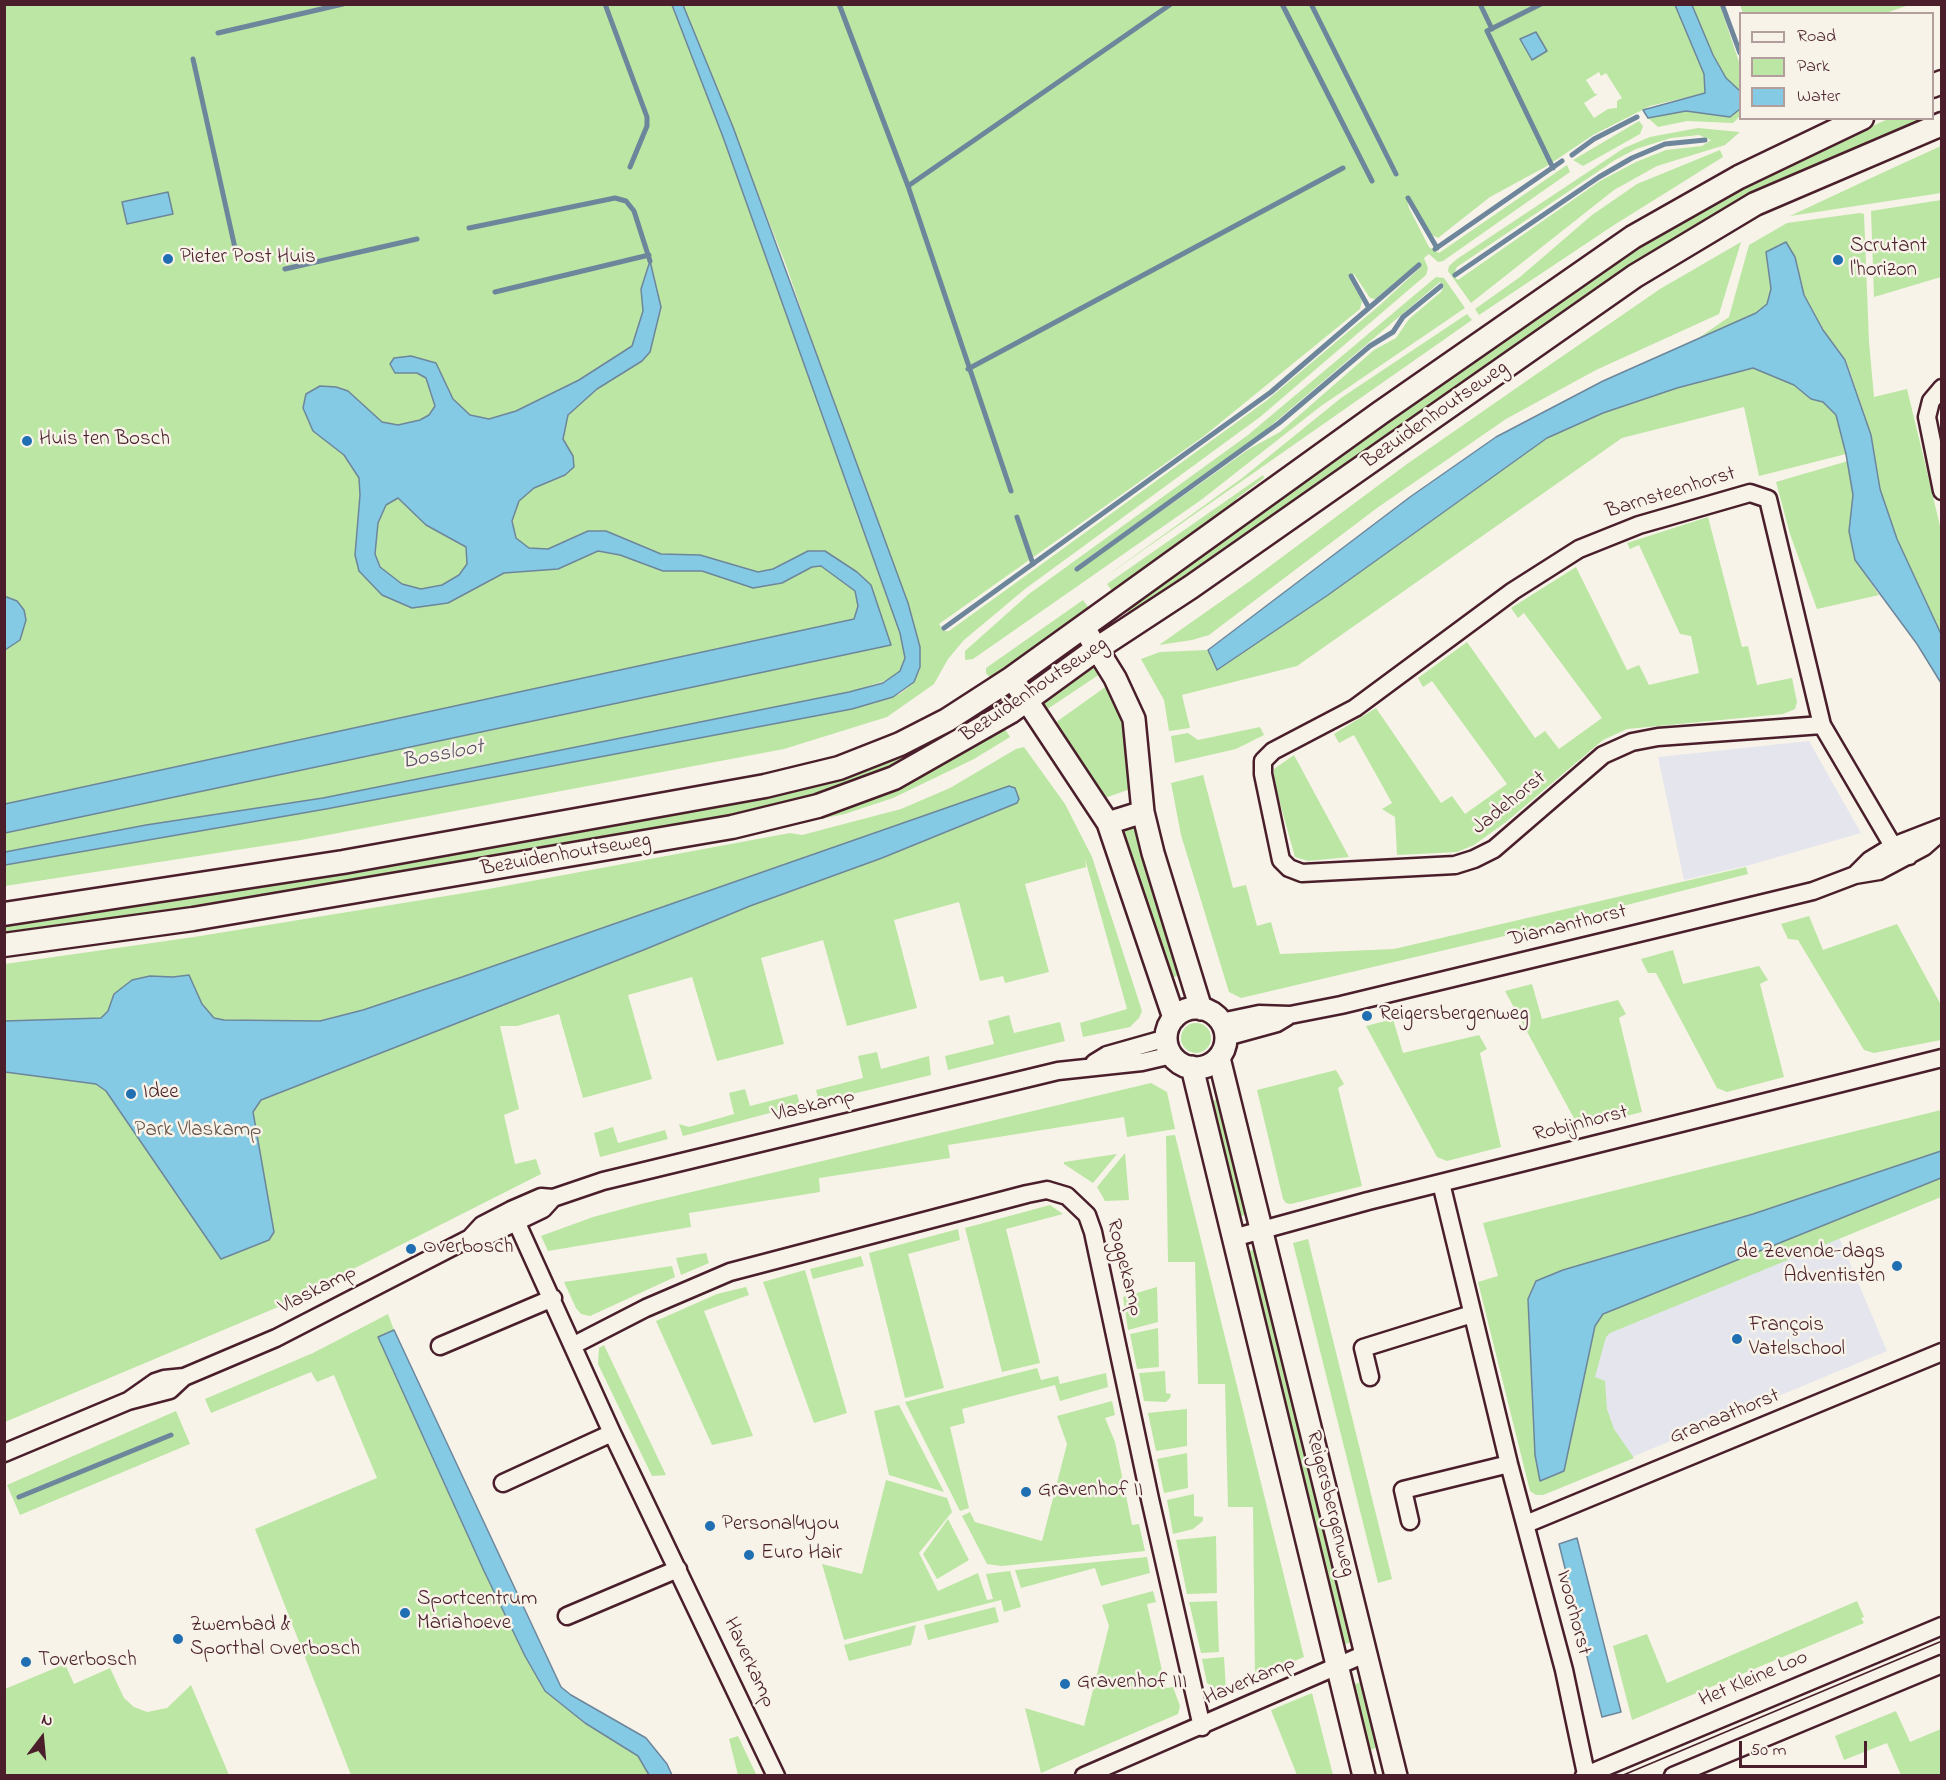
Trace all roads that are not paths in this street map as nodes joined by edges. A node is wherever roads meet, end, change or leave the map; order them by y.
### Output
1 (1858, 120) edge
2 (1941, 124) edge
3 (1941, 388) edge
4 (1941, 490) edge
5 (1084, 628) junction
6 (1098, 648) junction
7 (1012, 678) junction
8 (1027, 699) junction
9 (1822, 726) junction
10 (1263, 761) joint
11 (1143, 812) junction
12 (1108, 823) junction
13 (1941, 829) edge
14 (1893, 846) junction
15 (1909, 856) junction
16 (1855, 875) junction
17 (4, 914) edge
18 (4, 945) edge
19 (1201, 1009) junction
20 (1174, 1018) junction
21 (1224, 1029) junction
22 (1169, 1046) junction
23 (1219, 1058) junction
24 (1941, 1058) edge
25 (1192, 1067) junction
26 (1441, 1183) junction
27 (514, 1215) junction
28 (1263, 1230) junction
29 (1233, 1239) junction
30 (553, 1298) junction
31 (1472, 1314) junction
32 (574, 1345) junction
33 (440, 1346) dead end
34 (1941, 1352) edge
35 (1370, 1377) dead end
36 (612, 1433) junction
37 (4, 1453) edge
38 (1509, 1464) junction
39 (502, 1483) dead end
40 (1410, 1521) dead end
41 (1526, 1524) junction
42 (678, 1569) junction
43 (567, 1616) dead end
44 (1941, 1626) edge
45 (1365, 1654) junction
46 (1941, 1664) edge
47 (1337, 1668) junction
48 (1202, 1727) junction
49 (1585, 1775) edge
50 (776, 1776) edge
51 (1084, 1776) edge
52 (1364, 1776) edge
53 (1396, 1776) edge
54 (1673, 1776) edge

1 - 5 main road, Bezuidenhoutseweg
2 - 6 main road, Bezuidenhoutseweg
3 - 4 street
5 - 6 street
5 - 7 main road, Bezuidenhoutseweg
6 - 8 main road, Bezuidenhoutseweg
6 - 11 street
7 - 8 street
7 - 17 main road, Bezuidenhoutseweg
8 - 12 street
8 - 18 main road, Bezuidenhoutseweg
9 - 10 street, Jadehorst
9 - 10 street, Barnsteenhorst
9 - 14 street, Barnsteenhorst
11 - 12 street
11 - 19 street
12 - 20 street
13 - 14 street, Diamanthorst
13 - 15 street, Diamanthorst
14 - 15 street, Barnsteenhorst
14 - 16 street, Diamanthorst
15 - 16 street, Diamanthorst
16 - 21 street, Diamanthorst
19 - 20 street
19 - 21 street
20 - 22 street
21 - 23 street
22 - 25 street
22 - 27 street, Vlaskamp
23 - 25 street
23 - 28 street, Reigersbergenweg
24 - 26 street, Robijnhorst
25 - 29 street, Reigersbergenweg
26 - 28 street, Robijnhorst
26 - 31 street, Ivoorhorst
27 - 30 street, Haverkamp
27 - 37 street, Vlaskamp
28 - 29 street, Robijnhorst
28 - 45 street, Reigersbergenweg
29 - 47 street, Reigersbergenweg
30 - 32 street, Haverkamp
30 - 33 street
31 - 35 street
31 - 38 street, Ivoorhorst
32 - 36 street, Haverkamp
32 - 48 street, Roggekamp
34 - 41 street, Granaathorst
36 - 39 street
36 - 42 street, Haverkamp
38 - 40 street
38 - 41 street, Ivoorhorst
41 - 49 street, Ivoorhorst
42 - 43 street
42 - 50 street, Haverkamp
44 - 49 street, Het Kleine Loo
45 - 47 street, Haverkamp
45 - 53 street, Reigersbergenweg
46 - 54 street
47 - 48 street, Haverkamp
47 - 52 street, Reigersbergenweg
48 - 51 street, Haverkamp

